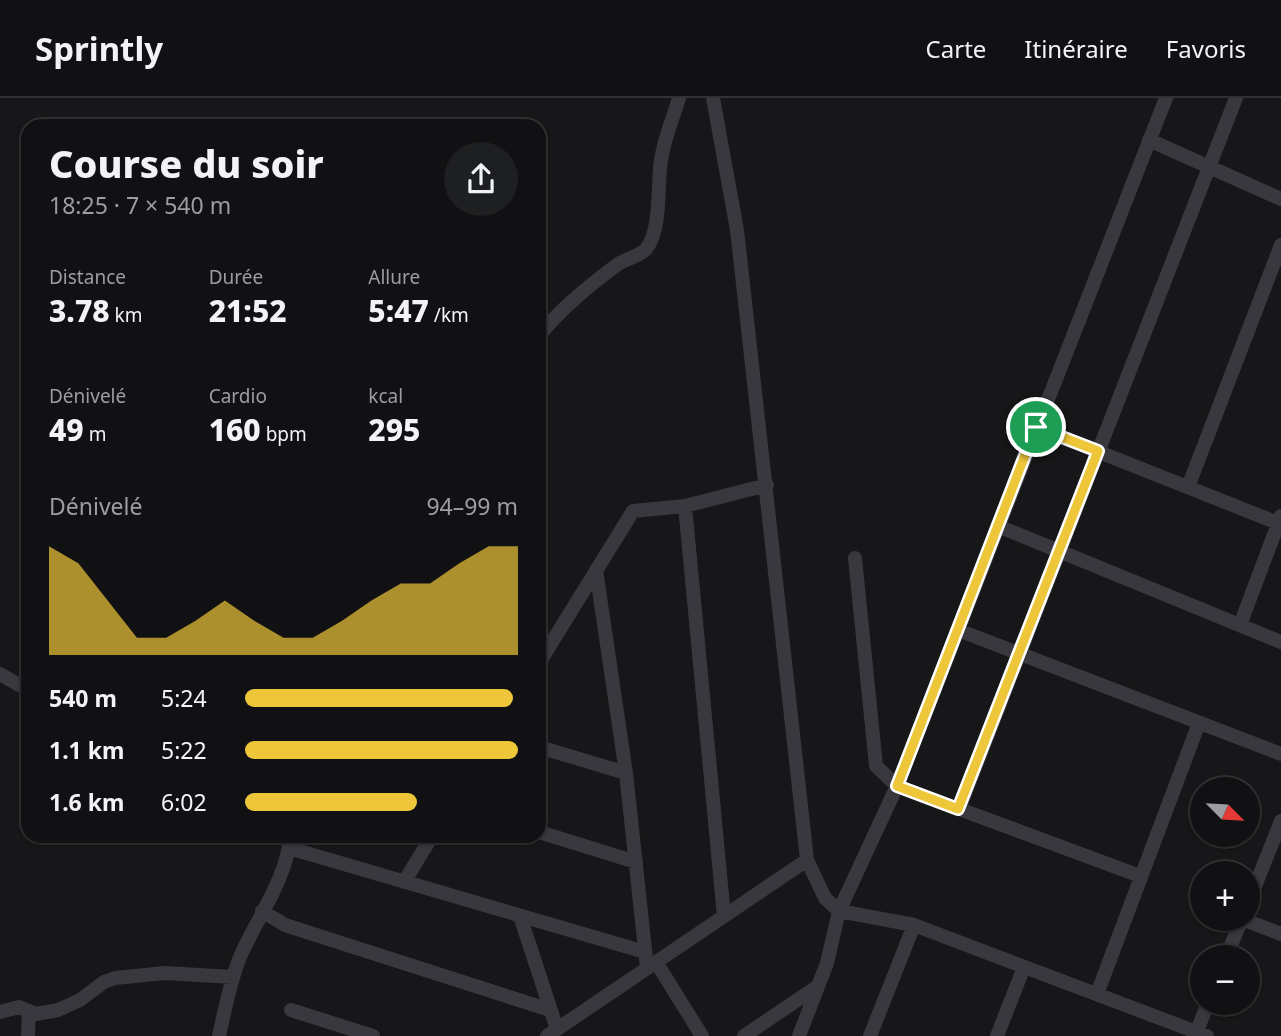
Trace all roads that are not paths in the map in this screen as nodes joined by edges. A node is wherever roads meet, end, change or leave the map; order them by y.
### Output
1 (678, 98) edge
2 (713, 98) edge
3 (1166, 98) edge
4 (1236, 98) edge
5 (1149, 140) junction
6 (1210, 167) junction
7 (1281, 200) edge
8 (1281, 245) edge
9 (546, 328) edge
10 (1036, 427) junction
11 (1098, 451) junction
12 (766, 485) junction
13 (1188, 487) junction
14 (685, 506) junction
15 (1280, 519) edge
16 (998, 526) junction
17 (1059, 551) junction
18 (855, 558) dead end
19 (596, 570) junction
20 (1240, 625) junction
21 (958, 630) junction
22 (1281, 642) edge
23 (546, 652) edge
24 (1019, 653) junction
25 (0, 674) edge
26 (21, 685) edge
27 (1199, 723) junction
28 (546, 749) edge
29 (1281, 754) edge
30 (626, 772) junction
31 (897, 786) junction
32 (958, 809) junction
33 (1281, 821) edge
34 (546, 834) edge
35 (290, 843) edge
36 (293, 843) edge
37 (428, 843) edge
38 (1277, 846) edge
39 (807, 860) junction
40 (636, 862) junction
41 (1140, 876) junction
42 (1260, 880) edge
43 (404, 882) junction
44 (262, 911) junction
45 (839, 911) junction
46 (520, 916) junction
47 (724, 916) junction
48 (914, 925) junction
49 (1260, 926) edge
50 (1281, 934) edge
51 (649, 961) junction
52 (1024, 967) junction
53 (233, 976) junction
54 (818, 986) junction
55 (1097, 994) junction
56 (291, 1010) dead end
57 (550, 1010) junction
58 (29, 1011) junction
59 (0, 1012) edge
60 (1205, 1015) edge
61 (552, 1033) edge
62 (874, 1035) edge
63 (1199, 1035) edge
64 (28, 1036) edge
65 (219, 1036) edge
66 (373, 1036) edge
67 (702, 1036) edge
68 (744, 1036) edge
69 (799, 1036) edge
70 (997, 1036) edge

1 - 9 street
2 - 12 street
3 - 5 street
4 - 6 street
5 - 6 street
5 - 10 street
6 - 7 street
6 - 11 street
8 - 13 street
10 - 11 street
10 - 16 street
11 - 13 street
11 - 17 street
12 - 14 street
12 - 39 street
13 - 15 street
14 - 19 street
14 - 47 street
15 - 20 street
16 - 17 street
16 - 21 street
17 - 20 street
17 - 24 street
18 - 31 street
19 - 23 street
19 - 30 street
20 - 22 street
21 - 24 street
21 - 31 street
24 - 27 street
24 - 32 street
25 - 26 street
27 - 29 street
27 - 41 street
28 - 30 street
30 - 40 street
31 - 32 street
31 - 45 street
32 - 41 street
33 - 38 street
34 - 40 street
35 - 44 street
36 - 43 street
37 - 43 street
38 - 42 street
39 - 45 street
39 - 47 street
40 - 51 street
41 - 55 street
43 - 46 street
44 - 53 street
44 - 57 street
45 - 48 street
45 - 54 street
46 - 51 street
46 - 57 street
47 - 51 street
48 - 52 street
48 - 62 street
49 - 50 street
51 - 61 street
51 - 67 street
52 - 55 street
52 - 70 street
53 - 58 street
53 - 65 street
54 - 68 street
54 - 69 street
55 - 63 street
56 - 66 street
57 - 61 street
58 - 59 street
58 - 64 street
60 - 63 street

